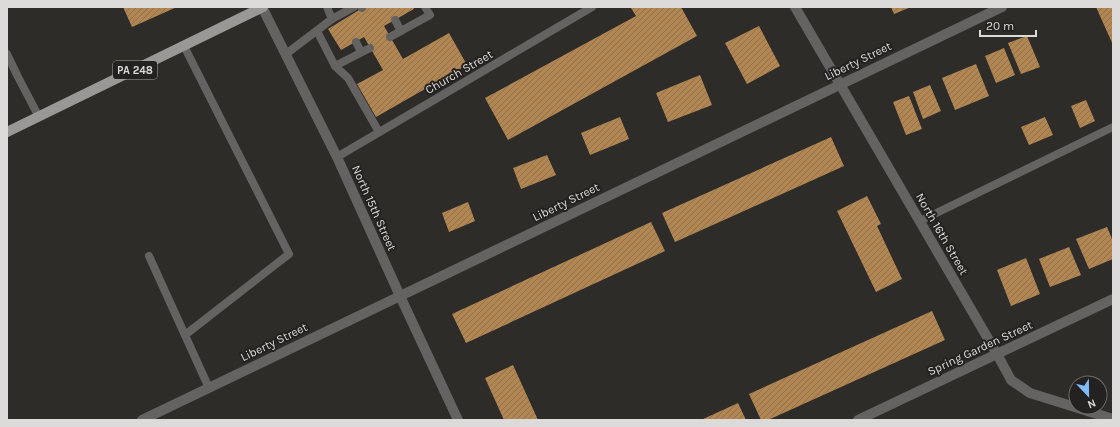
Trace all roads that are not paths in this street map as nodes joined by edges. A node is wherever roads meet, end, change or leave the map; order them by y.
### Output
1 (263, 7) edge
2 (327, 7) edge
3 (359, 7) edge
4 (425, 7) edge
5 (592, 7) edge
6 (795, 7) edge
7 (1002, 7) edge
8 (338, 18) junction
9 (396, 20) dead end
10 (317, 31) junction
11 (401, 31) junction
12 (390, 37) dead end
13 (356, 42) dead end
14 (184, 46) junction
15 (370, 48) dead end
16 (362, 52) junction
17 (7, 54) edge
18 (286, 54) junction
19 (335, 66) junction
20 (840, 84) junction
21 (39, 117) junction
22 (1113, 127) edge
23 (7, 132) edge
24 (379, 132) junction
25 (337, 156) junction
26 (920, 220) junction
27 (149, 256) dead end
28 (400, 296) junction
29 (1113, 299) edge
30 (185, 335) junction
31 (997, 354) junction
32 (209, 388) junction
33 (1113, 418) edge
34 (142, 420) edge
35 (458, 420) edge
36 (858, 420) edge

1 - 14 main road, PA 248
1 - 18 street, North 15th Street
2 - 8 lane
3 - 8 lane
4 - 11 lane
5 - 24 lane, Church Street
6 - 20 street, North 16th Street
7 - 20 street, Liberty Street
8 - 10 lane
9 - 11 lane
10 - 18 lane
10 - 19 lane
11 - 12 lane
13 - 16 lane
14 - 21 main road, PA 248
14 - 30 lane
15 - 16 lane
16 - 19 lane
17 - 21 lane
18 - 25 street, North 15th Street
19 - 24 lane
20 - 26 street, North 16th Street
20 - 28 street, Liberty Street
21 - 23 main road, PA 248
22 - 26 lane
24 - 25 lane, Church Street
25 - 28 street, North 15th Street
26 - 31 street, North 16th Street
27 - 30 lane
28 - 32 street, Liberty Street
28 - 35 street, North 15th Street
29 - 31 street, Spring Garden Street
30 - 32 lane
31 - 33 street, North 16th Street
31 - 36 street, Spring Garden Street
32 - 34 street, Liberty Street

